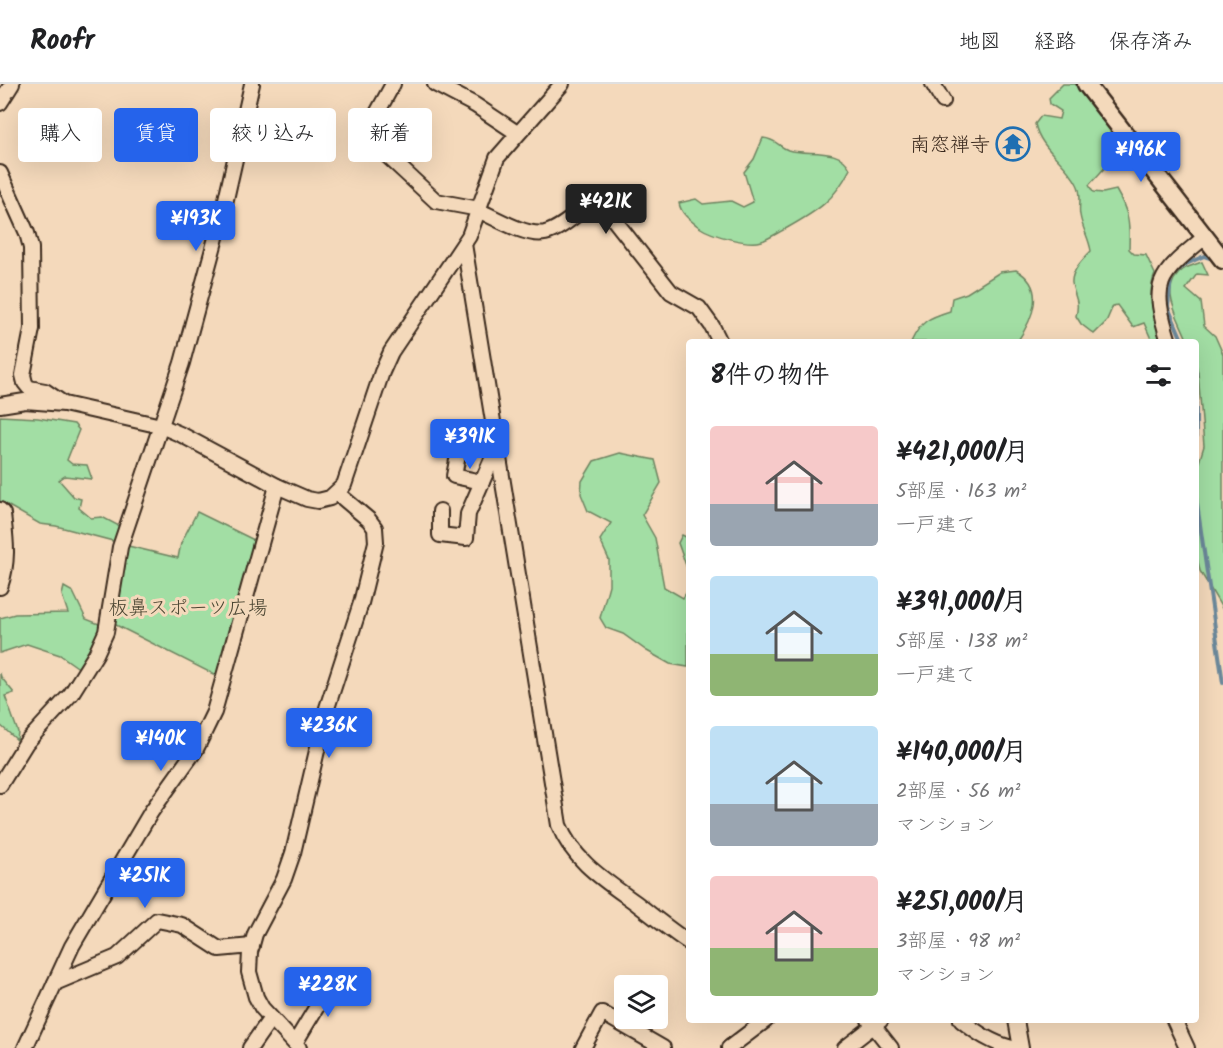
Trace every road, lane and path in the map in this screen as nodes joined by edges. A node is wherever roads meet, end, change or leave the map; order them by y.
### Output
1 (12, 84) edge
2 (252, 84) edge
3 (393, 84) edge
4 (435, 84) edge
5 (562, 84) edge
6 (933, 84) edge
7 (1086, 84) edge
8 (943, 101) dead end
9 (0, 103) edge
10 (518, 133) junction
11 (0, 173) edge
12 (478, 209) junction
13 (1205, 237) junction
14 (464, 244) junction
15 (1223, 260) edge
16 (718, 339) edge
17 (1168, 339) edge
18 (64, 404) junction
19 (0, 405) edge
20 (161, 426) junction
21 (495, 434) junction
22 (499, 456) junction
23 (482, 482) junction
24 (277, 486) junction
25 (337, 493) junction
26 (0, 510) edge
27 (440, 511) dead end
28 (0, 586) edge
29 (0, 785) edge
30 (686, 941) edge
31 (252, 946) junction
32 (334, 978) dead end
33 (55, 983) junction
34 (271, 1018) junction
35 (762, 1023) edge
36 (873, 1023) edge
37 (875, 1023) edge
38 (964, 1023) edge
39 (1017, 1023) edge
40 (1175, 1023) edge
41 (297, 1046) edge
42 (25, 1048) edge
43 (250, 1048) edge
44 (583, 1048) edge
45 (663, 1048) edge
46 (729, 1048) edge
47 (845, 1048) edge
48 (891, 1048) edge
49 (1012, 1048) edge
50 (1021, 1048) edge
51 (1187, 1048) edge

1 - 9 street
2 - 20 street
3 - 12 street
4 - 10 street
5 - 10 street
6 - 8 street
7 - 13 main road
10 - 12 street
11 - 18 street
12 - 14 street
12 - 16 street
13 - 15 main road
13 - 17 street
14 - 21 street
14 - 25 street
18 - 19 street
18 - 20 street
20 - 24 street
20 - 29 street
21 - 22 street
21 - 23 street
22 - 23 street
22 - 30 street
23 - 27 street
24 - 25 street
24 - 33 street
25 - 31 street
26 - 28 street
31 - 33 street
31 - 34 street
32 - 41 street
33 - 42 street
34 - 41 street
34 - 43 street
35 - 46 street
36 - 47 street
37 - 48 street
38 - 49 street
39 - 50 street
40 - 51 street
44 - 45 street

